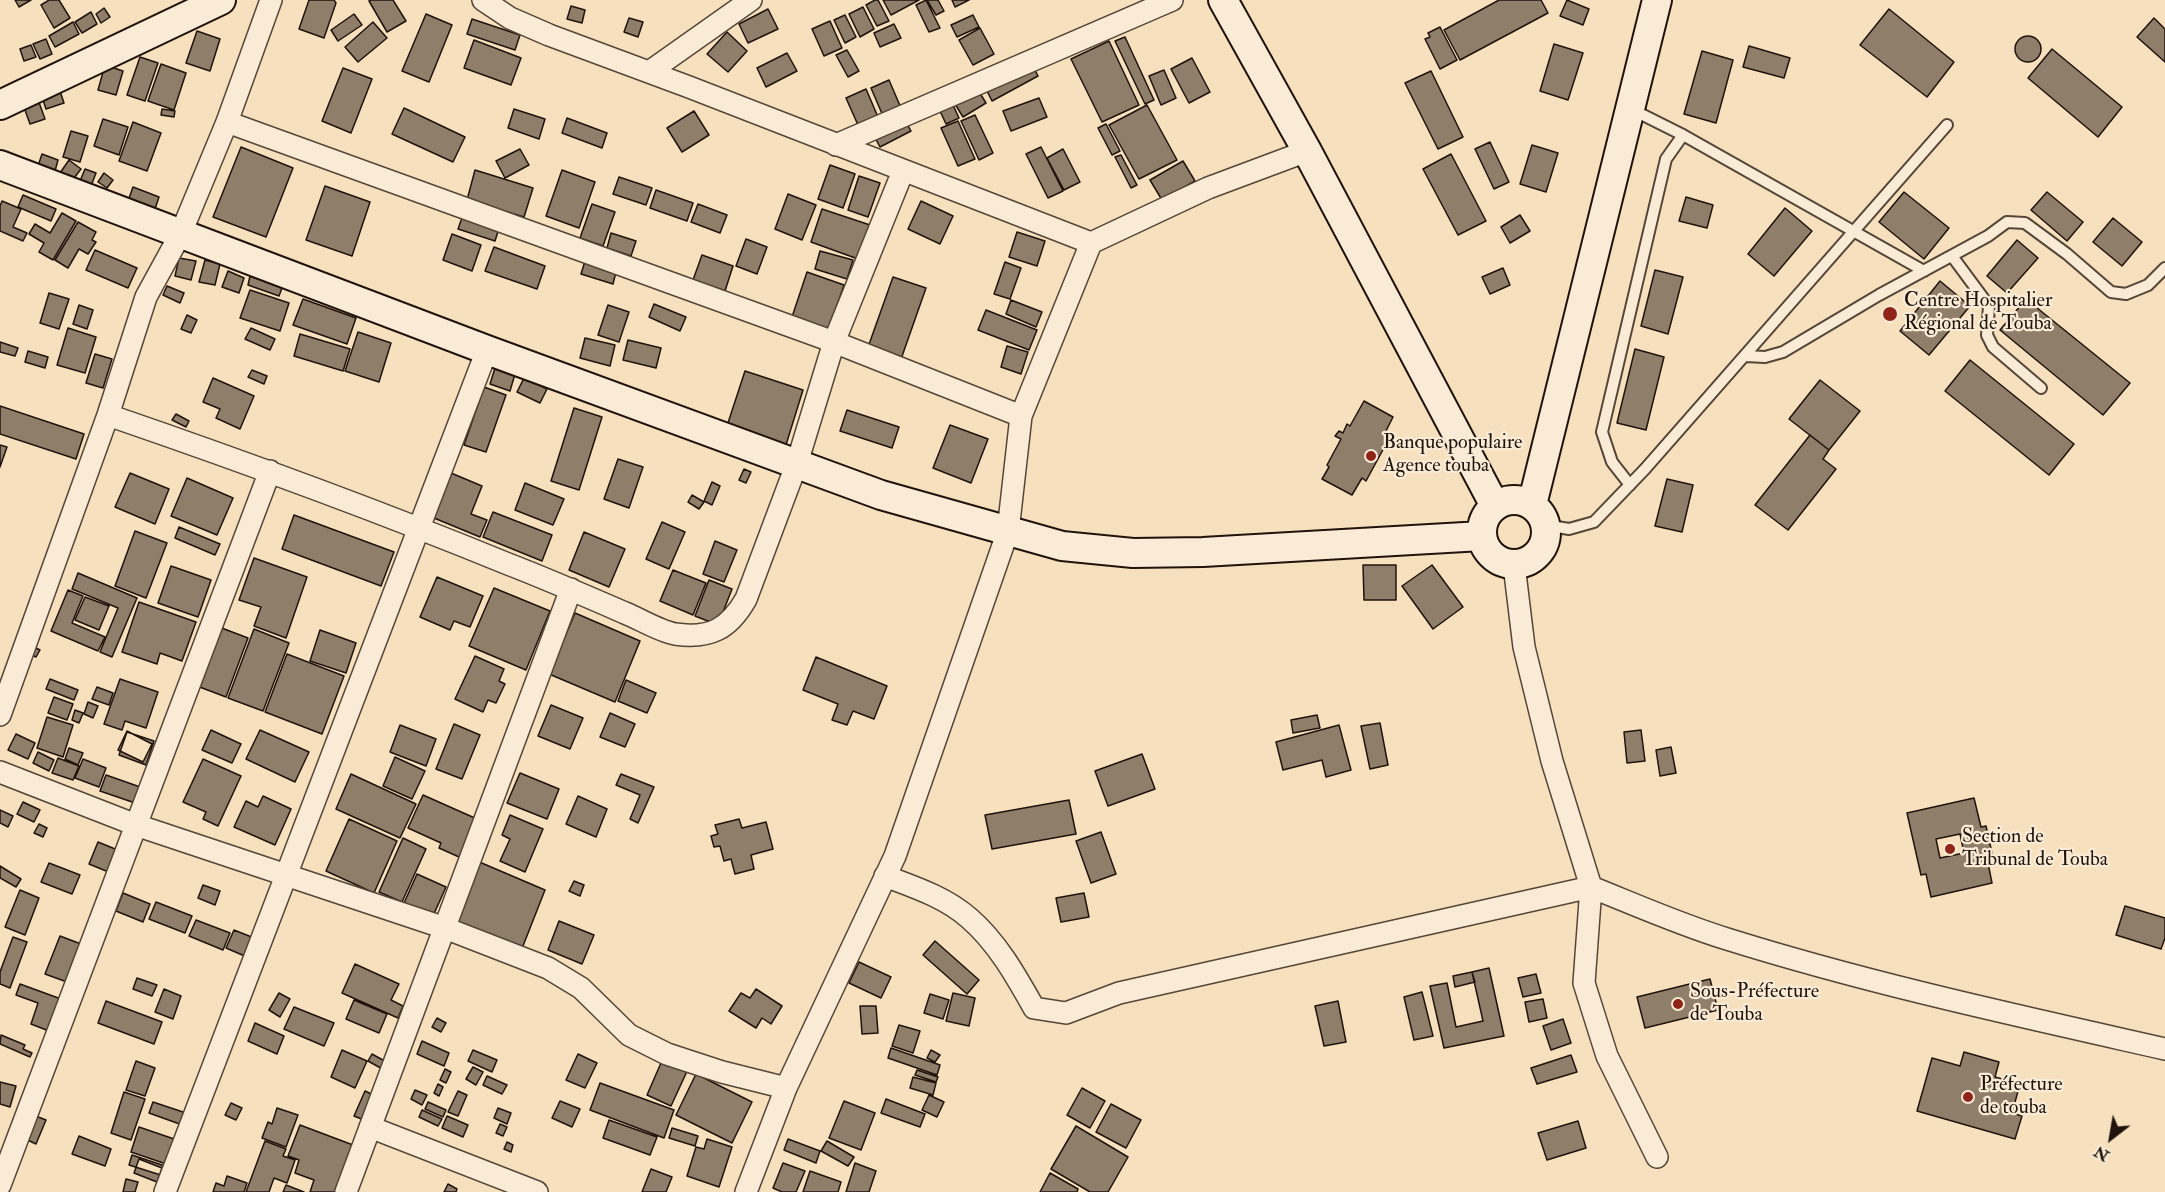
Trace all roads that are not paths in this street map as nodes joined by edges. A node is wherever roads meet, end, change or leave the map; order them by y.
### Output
1 (221, 0) edge
2 (271, 0) edge
3 (483, 0) edge
4 (751, 0) edge
5 (1172, 0) edge
6 (1223, 0) edge
7 (1657, 0) edge
8 (649, 72) junction
9 (0, 105) edge
10 (1631, 110) junction
11 (227, 122) junction
12 (1947, 125) dead end
13 (1683, 135) junction
14 (836, 145) junction
15 (1307, 151) junction
16 (0, 165) edge
17 (903, 171) junction
18 (1853, 232) junction
19 (181, 233) junction
20 (1092, 243) junction
21 (1952, 256) junction
22 (2165, 268) edge
23 (1924, 271) junction
24 (834, 342) junction
25 (487, 350) junction
26 (1745, 356) junction
27 (2041, 388) dead end
28 (108, 415) junction
29 (1021, 416) junction
30 (797, 463) junction
31 (270, 471) junction
32 (1630, 485) junction
33 (1495, 506) junction
34 (1539, 515) junction
35 (419, 528) junction
36 (1008, 531) junction
37 (1482, 536) junction
38 (1514, 565) junction
39 (571, 589) junction
40 (0, 715) edge
41 (0, 771) edge
42 (136, 825) junction
43 (286, 876) junction
44 (885, 876) junction
45 (1591, 887) junction
46 (445, 928) junction
47 (2165, 1049) edge
48 (786, 1088) junction
49 (370, 1127) junction
50 (1657, 1157) dead end
51 (0, 1185) edge
52 (165, 1192) edge
53 (346, 1192) edge
54 (537, 1192) edge
55 (746, 1192) edge

1 - 9 main road
2 - 11 street
3 - 8 street
4 - 8 street
5 - 14 street
6 - 15 main road
7 - 10 main road
8 - 14 street
10 - 13 lane
10 - 34 main road
11 - 19 street
11 - 24 street
12 - 18 lane
13 - 18 lane
13 - 32 lane
14 - 17 street
15 - 20 street
15 - 33 main road
16 - 19 main road
17 - 20 street
17 - 24 street
18 - 23 lane
18 - 26 lane
19 - 25 main road
19 - 28 street
20 - 29 street
21 - 22 lane
21 - 23 lane
21 - 27 lane
23 - 26 lane
24 - 29 street
24 - 30 street
25 - 30 main road
25 - 35 street
26 - 32 lane
28 - 31 street
28 - 40 street
29 - 36 street
30 - 36 main road
30 - 39 street
31 - 35 street
31 - 42 street
32 - 34 lane
33 - 34 main road
33 - 37 main road
34 - 38 main road
35 - 39 street
35 - 43 street
36 - 37 main road
36 - 44 street
37 - 38 main road
38 - 45 street
39 - 46 street
41 - 42 street
42 - 43 street
42 - 51 street
43 - 46 street
43 - 52 street
44 - 45 street
44 - 48 street
45 - 47 street
45 - 50 street
46 - 48 street
46 - 49 street
48 - 55 street
49 - 53 street
49 - 54 street

